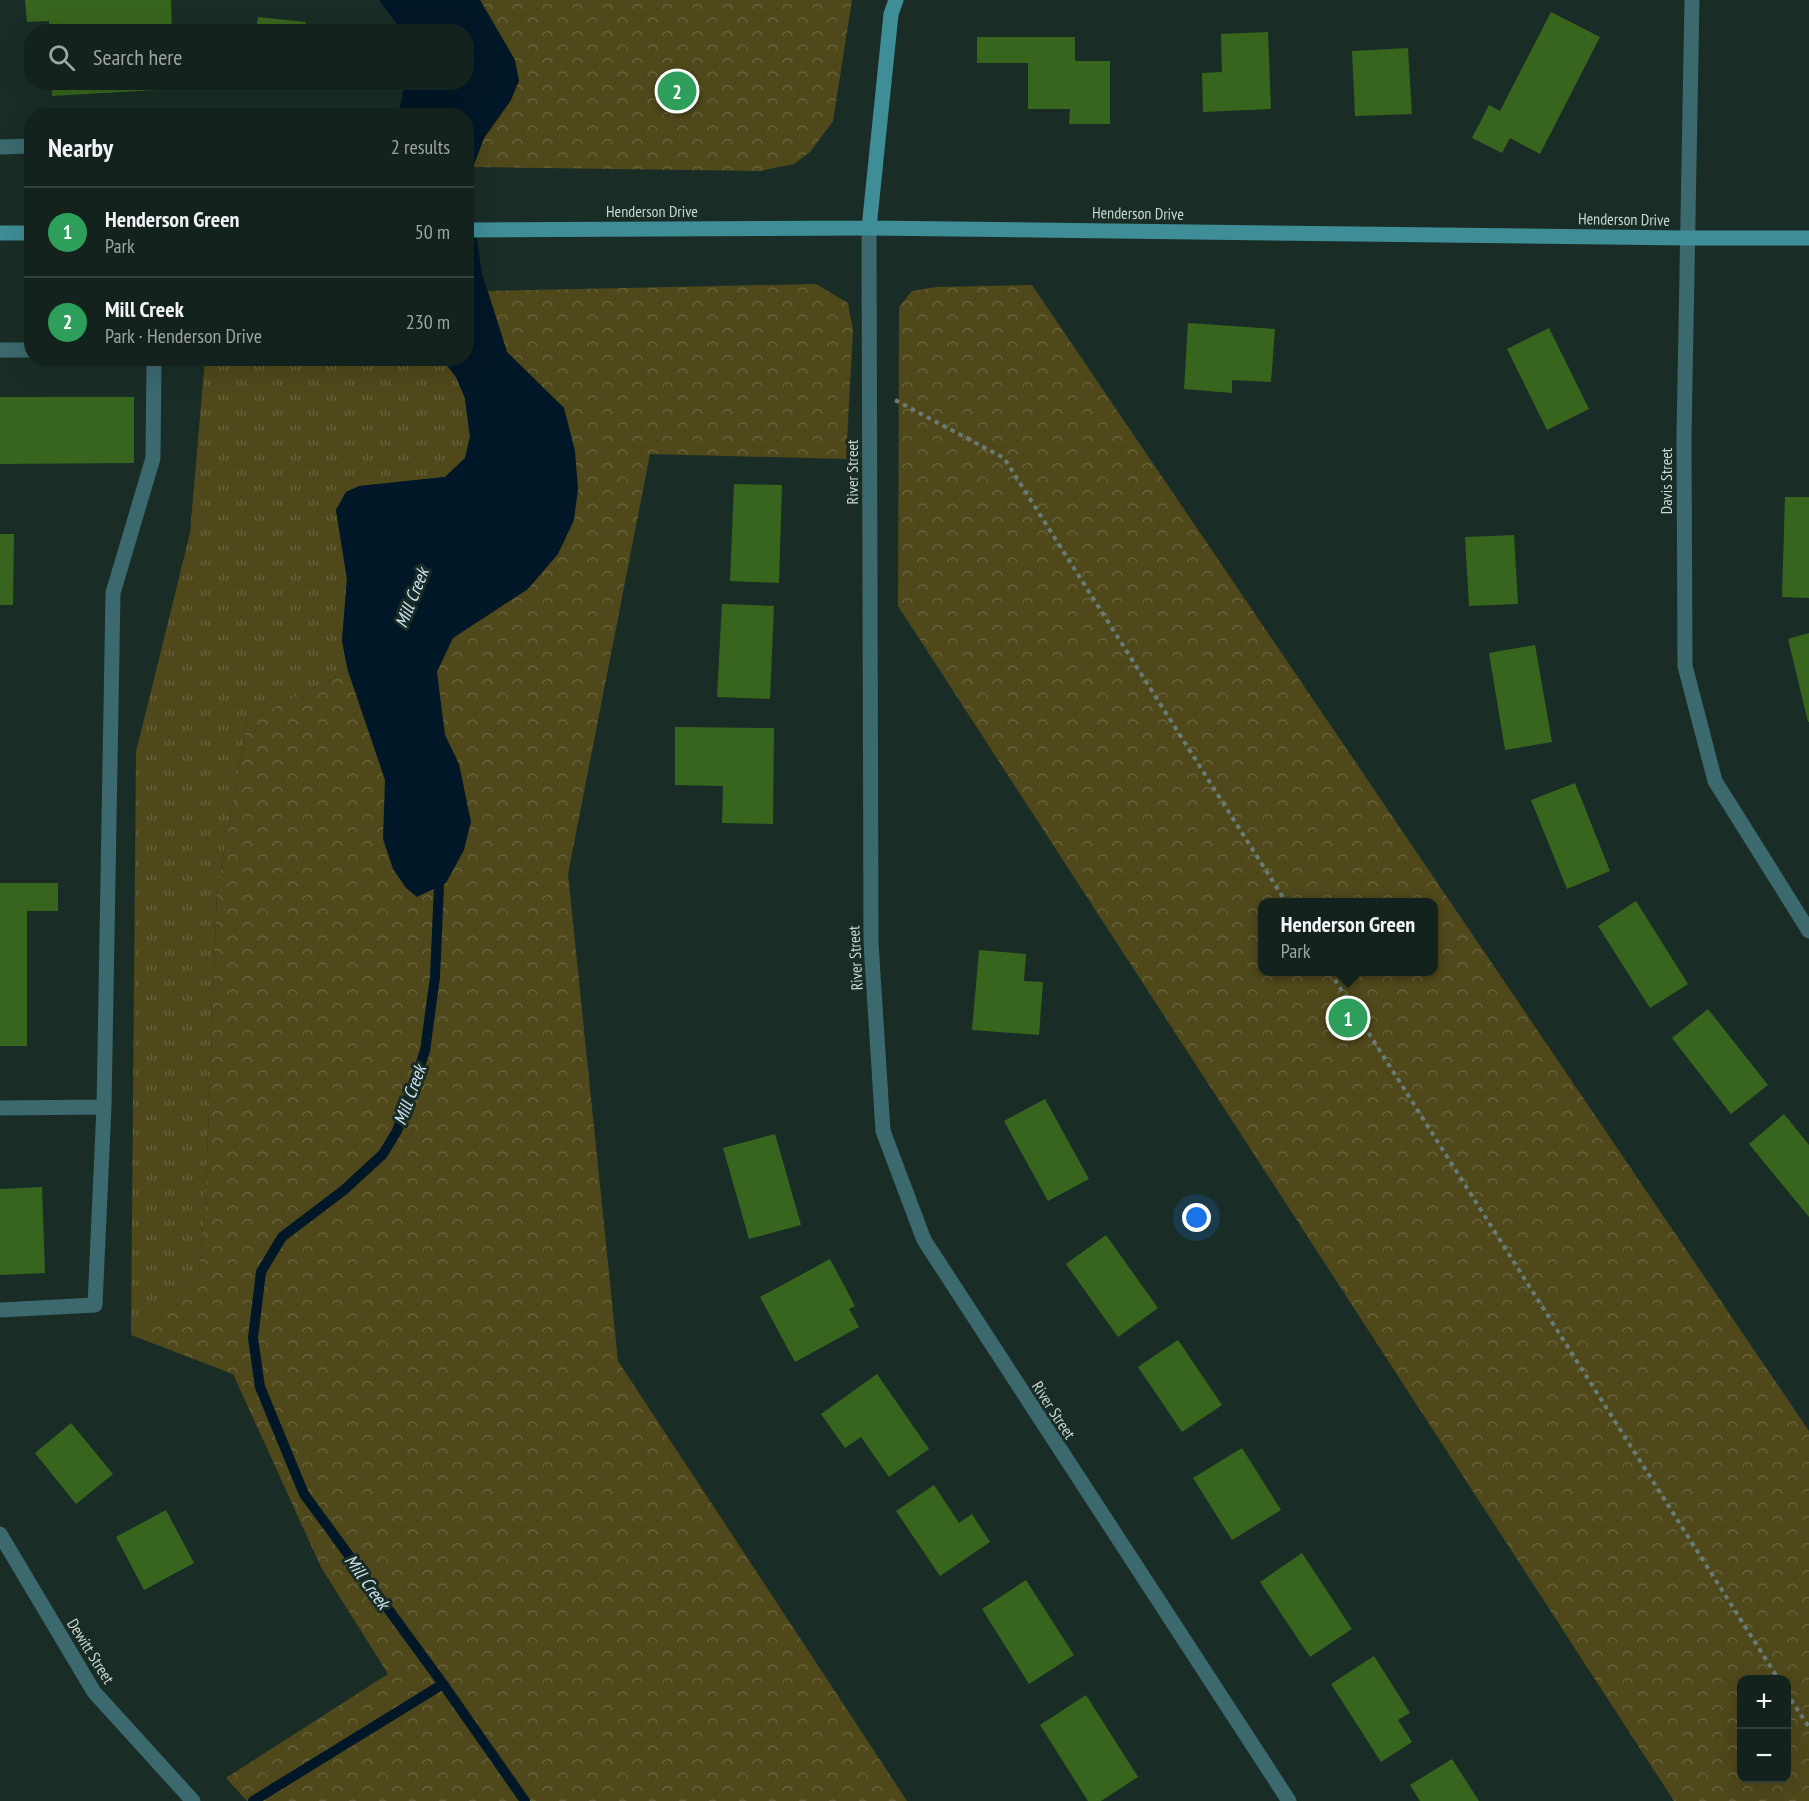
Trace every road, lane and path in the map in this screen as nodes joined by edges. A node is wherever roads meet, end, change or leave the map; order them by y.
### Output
1 (897, 0) edge
2 (1692, 0) edge
3 (24, 146) edge
4 (0, 147) edge
5 (869, 228) junction
6 (474, 230) edge
7 (0, 233) edge
8 (24, 233) edge
9 (1688, 238) junction
10 (1809, 238) edge
11 (0, 350) edge
12 (24, 350) edge
13 (154, 366) edge
14 (869, 387) junction
15 (1283, 898) edge
16 (1809, 931) edge
17 (1333, 976) edge
18 (104, 1107) junction
19 (0, 1108) edge
20 (0, 1310) edge
21 (0, 1534) edge
22 (1776, 1675) edge
23 (1791, 1700) edge
24 (1809, 1727) edge
25 (193, 1801) edge
26 (1289, 1801) edge

1 - 5 main road, River Street
2 - 9 street, Davis Street
3 - 4 street
5 - 6 main road, Henderson Drive
5 - 9 main road, Henderson Drive
5 - 14 street, River Street
7 - 8 main road
9 - 10 main road, Henderson Drive
9 - 16 street, Davis Street
11 - 12 street
13 - 18 street
14 - 15 path
14 - 26 street, River Street
17 - 22 path
18 - 19 street
18 - 20 street
21 - 25 street, Dewitt Street
23 - 24 path

